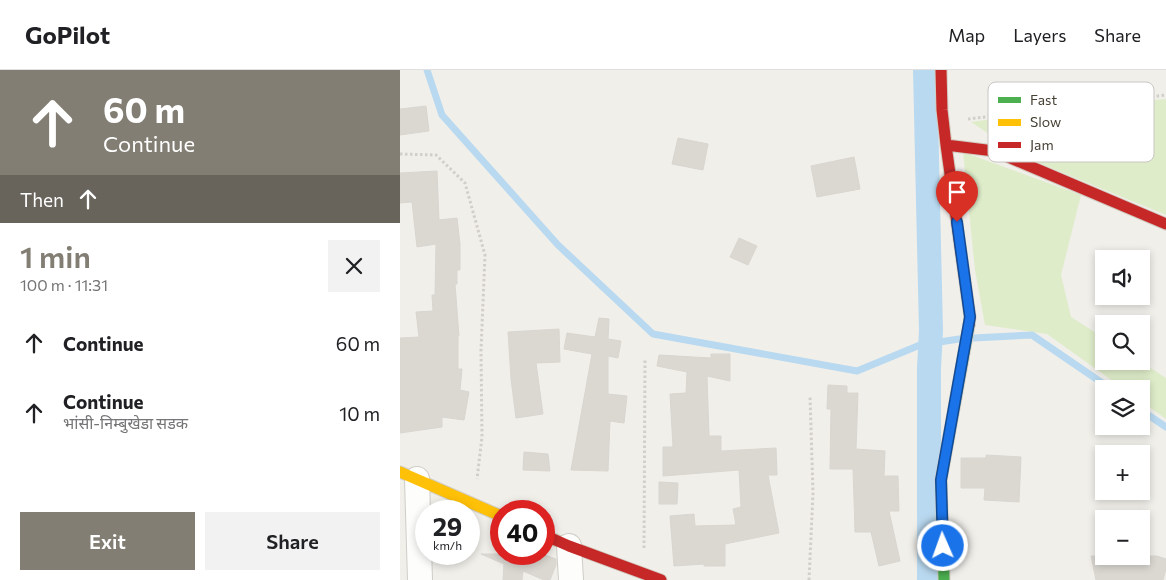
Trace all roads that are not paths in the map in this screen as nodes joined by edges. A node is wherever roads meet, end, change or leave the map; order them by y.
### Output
1 (941, 70) edge
2 (946, 145) junction
3 (988, 150) edge
4 (1020, 162) edge
5 (1166, 224) edge
6 (408, 475) edge
7 (490, 511) edge
8 (555, 540) edge
9 (569, 546) junction
10 (420, 580) edge
11 (570, 580) edge
12 (661, 580) edge
13 (944, 580) edge

1 - 2 street
2 - 3 street
2 - 13 street
4 - 5 street
6 - 7 street
6 - 10 street
8 - 9 street
9 - 11 street
9 - 12 street

